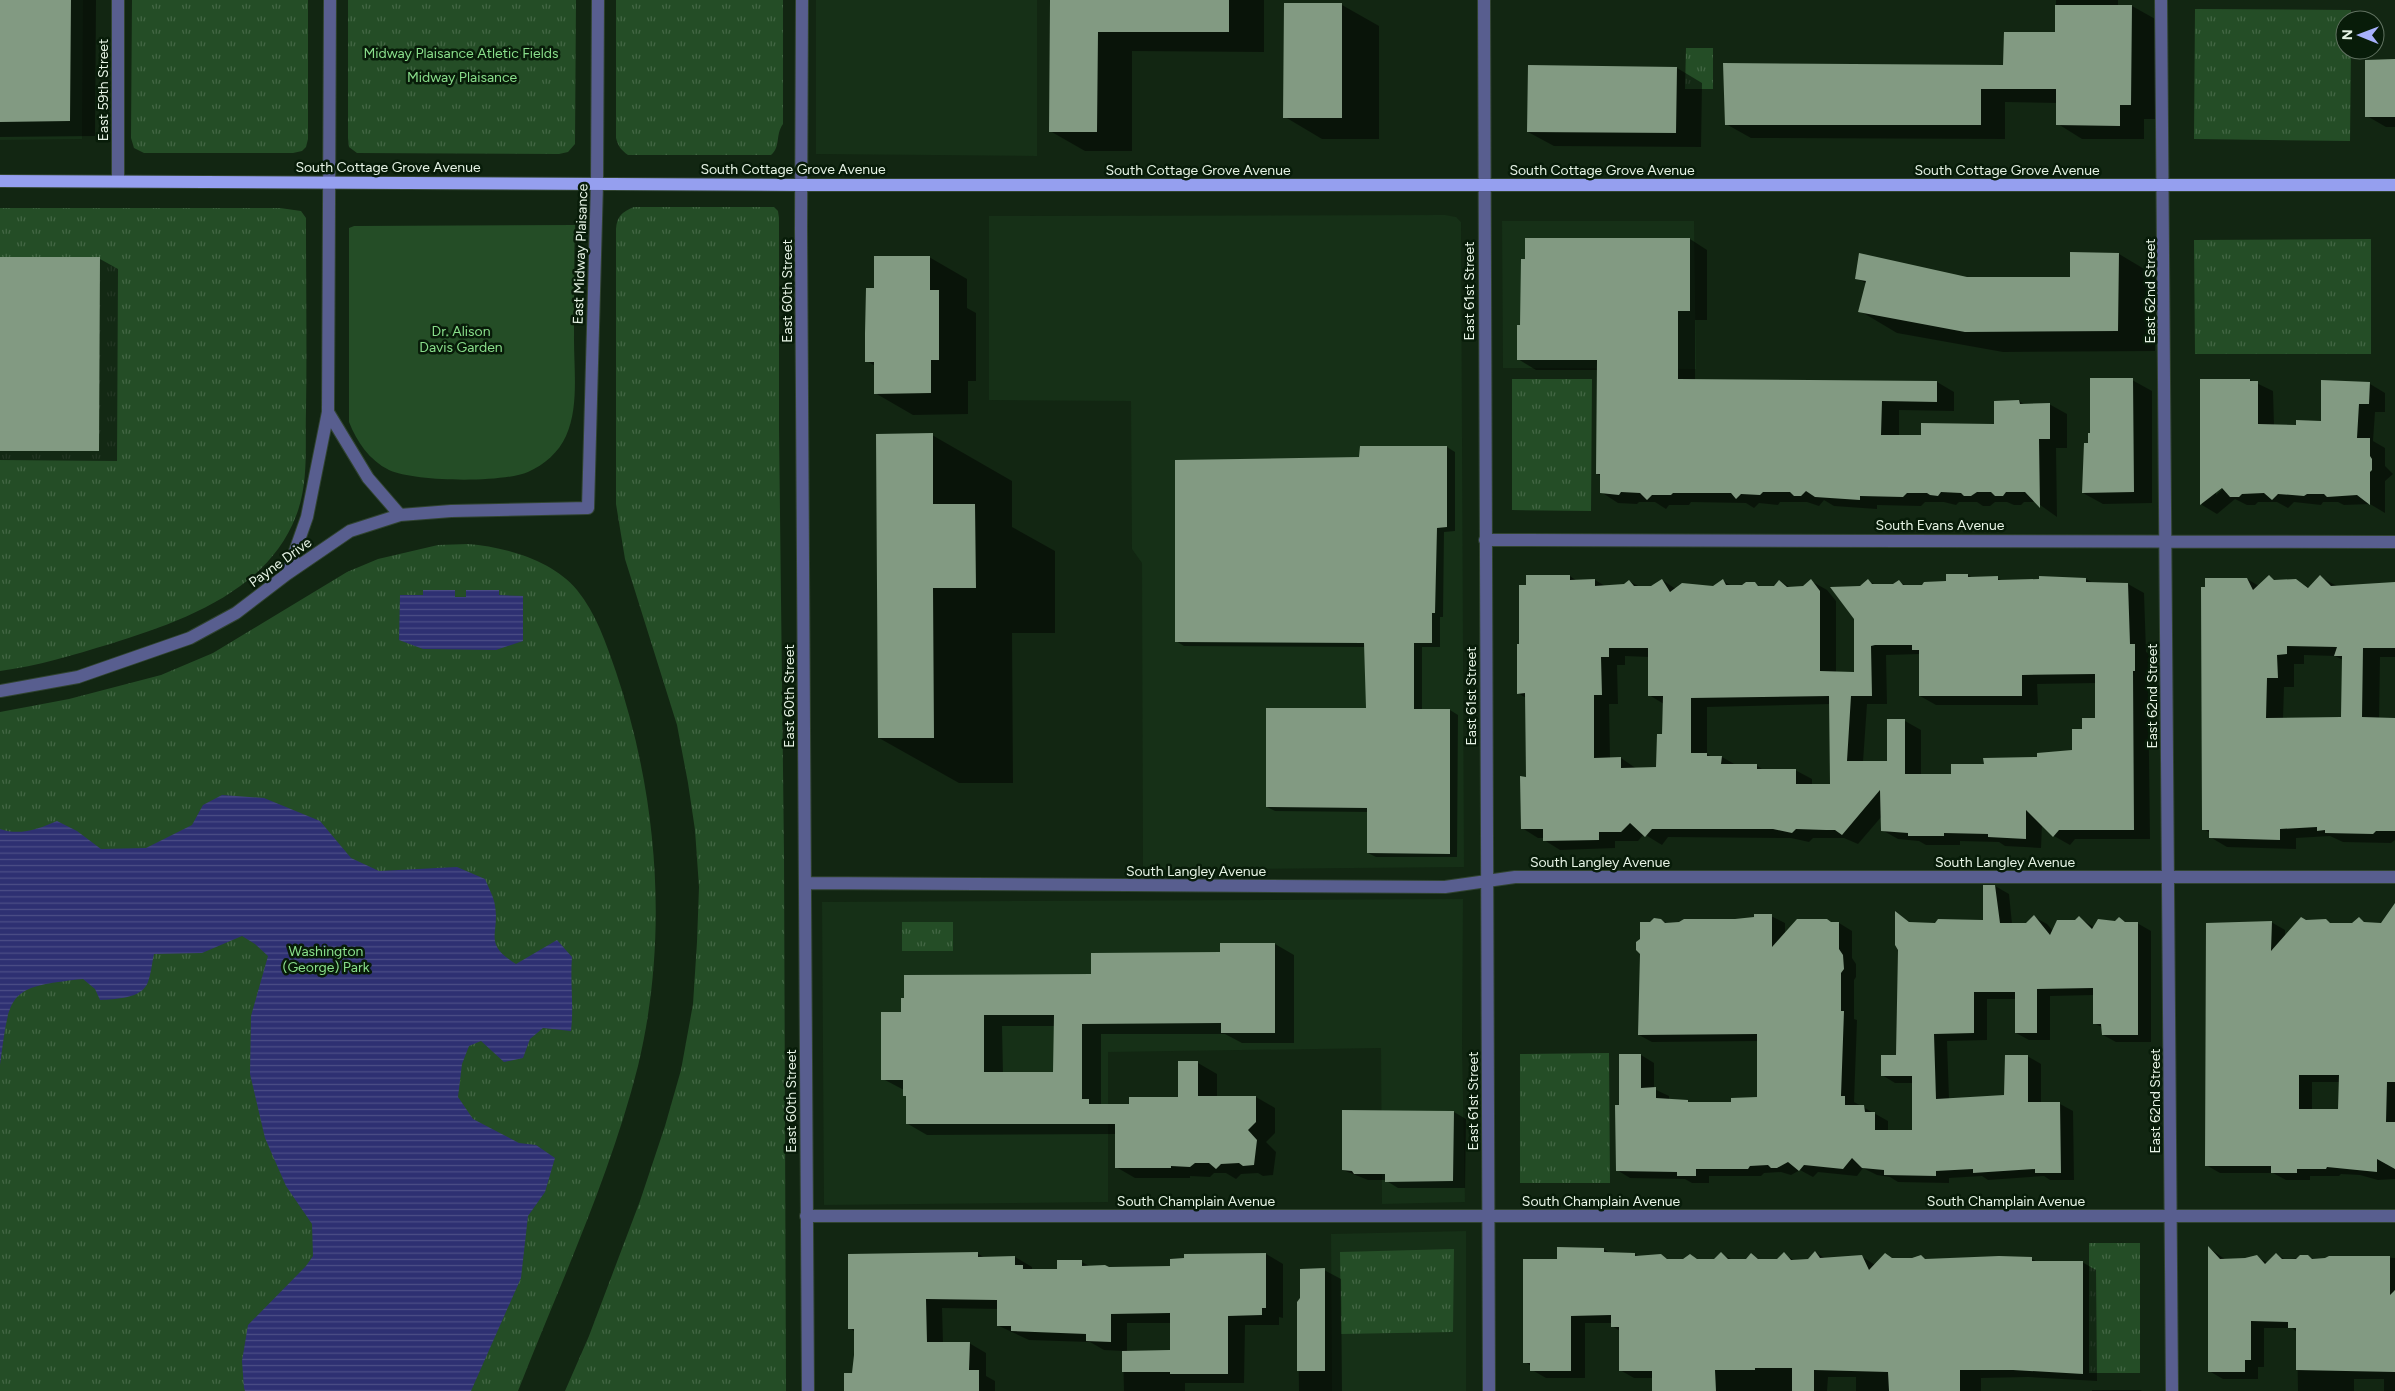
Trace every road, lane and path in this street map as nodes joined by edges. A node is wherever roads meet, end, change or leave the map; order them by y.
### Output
1 (118, 0) edge
2 (330, 0) edge
3 (598, 0) edge
4 (802, 0) edge
5 (1484, 0) edge
6 (2161, 0) edge
7 (0, 181) edge
8 (118, 181) junction
9 (330, 181) junction
10 (597, 183) junction
11 (801, 185) junction
12 (1483, 185) junction
13 (2164, 185) junction
14 (2395, 185) edge
15 (328, 412) junction
16 (588, 508) joint
17 (400, 514) junction
18 (1485, 540) junction
19 (2167, 541) junction
20 (2395, 542) edge
21 (287, 574) junction
22 (0, 691) edge
23 (2169, 877) junction
24 (2395, 877) edge
25 (1487, 882) junction
26 (805, 883) junction
27 (806, 1216) junction
28 (1488, 1216) junction
29 (2171, 1216) junction
30 (2395, 1216) edge
31 (808, 1391) edge
32 (1489, 1391) edge
33 (2172, 1391) edge

1 - 8 street, East 59th Street
2 - 9 street
3 - 10 street, East Midway Plaisance
4 - 11 street, East 60th Street
5 - 12 street, East 61st Street
6 - 13 street, East 62nd Street
7 - 8 main road, South Cottage Grove Avenue
8 - 9 main road, South Cottage Grove Avenue
9 - 10 main road, South Cottage Grove Avenue
9 - 15 street
10 - 11 main road, South Cottage Grove Avenue
10 - 16 street, East Midway Plaisance
11 - 12 main road, South Cottage Grove Avenue
11 - 26 street, East 60th Street
12 - 13 main road, South Cottage Grove Avenue
12 - 18 street, East 61st Street
13 - 14 main road, South Cottage Grove Avenue
13 - 19 street, East 62nd Street
15 - 17 street
15 - 21 street
16 - 17 street, Payne Drive
17 - 21 street, Payne Drive
18 - 19 street, South Evans Avenue
18 - 25 street, East 61st Street
19 - 20 street, South Evans Avenue
19 - 23 street, East 62nd Street
21 - 22 street, Payne Drive
23 - 24 street, South Langley Avenue
23 - 25 street, South Langley Avenue
23 - 29 street, East 62nd Street
25 - 26 street, South Langley Avenue
25 - 28 street, East 61st Street
26 - 27 street, East 60th Street
27 - 28 street, South Champlain Avenue
27 - 31 street, East 60th Street
28 - 29 street, South Champlain Avenue
28 - 32 street, East 61st Street
29 - 30 street, South Champlain Avenue
29 - 33 street, East 62nd Street

